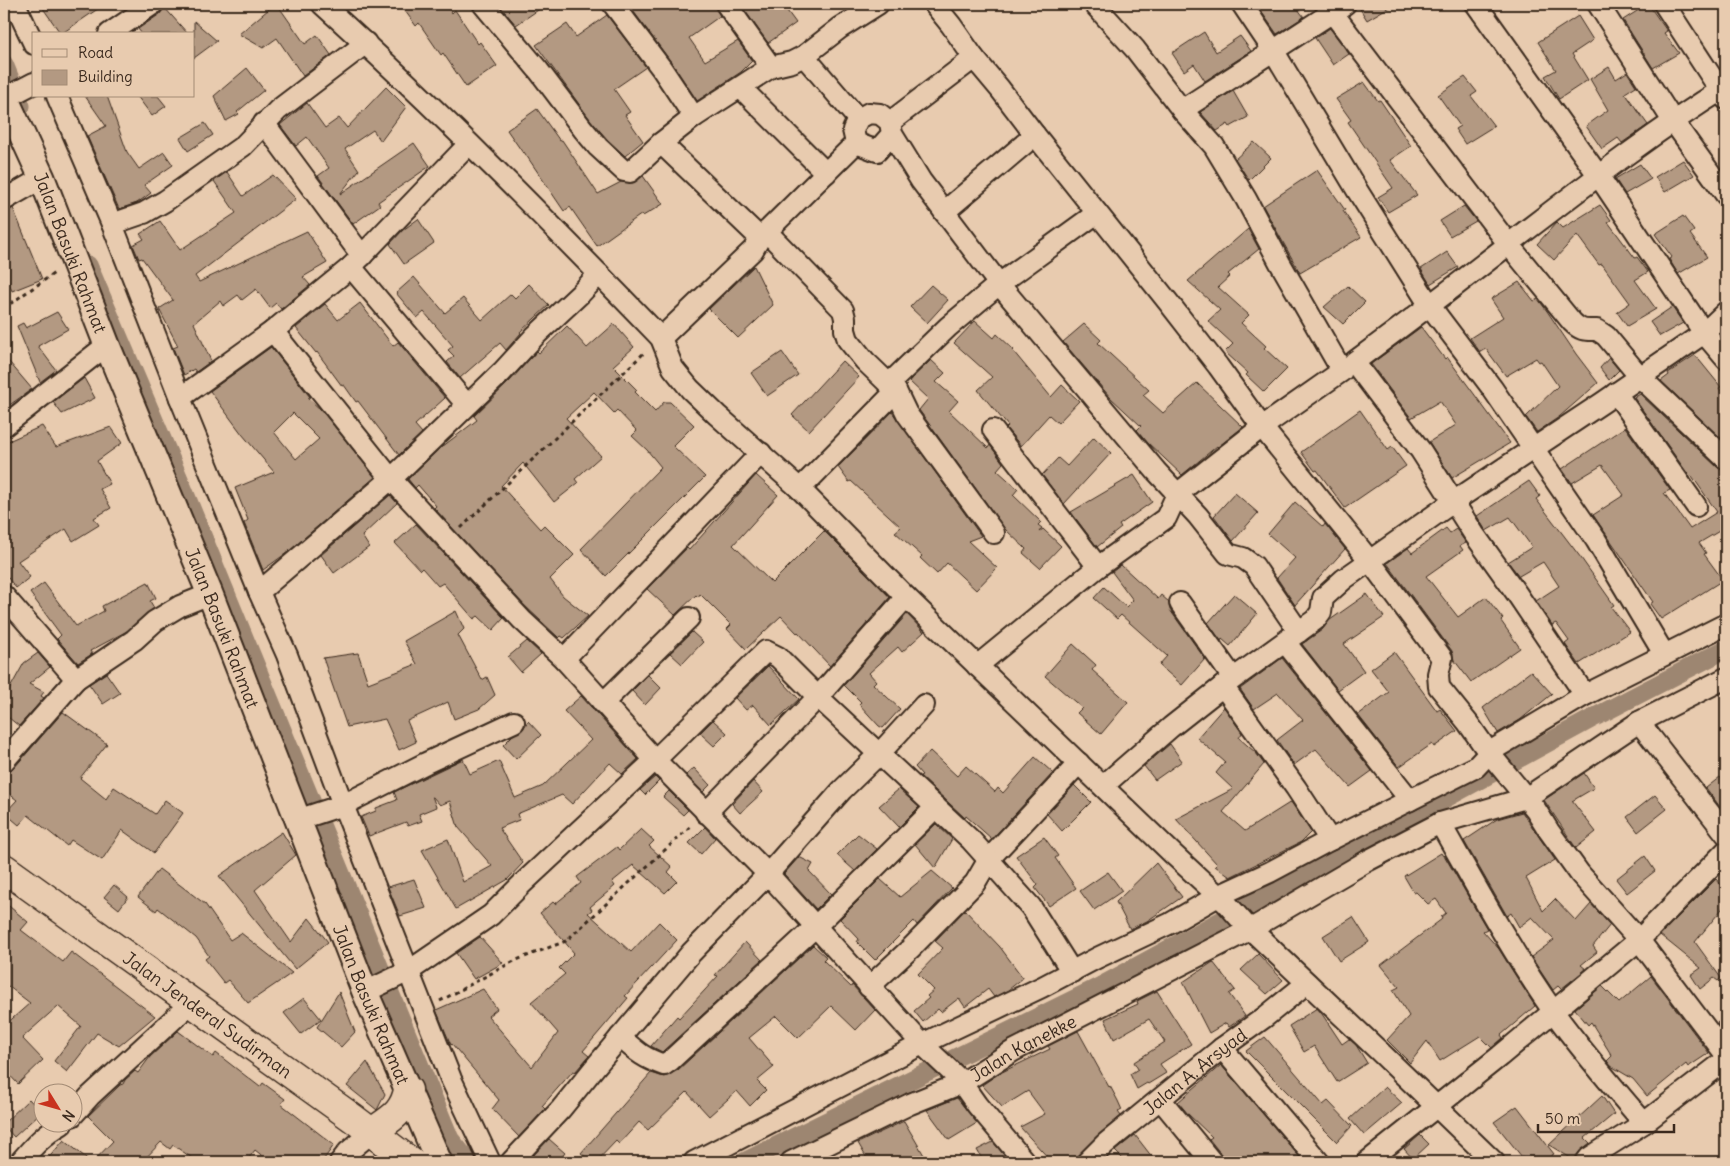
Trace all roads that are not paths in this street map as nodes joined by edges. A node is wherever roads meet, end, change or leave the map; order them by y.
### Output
1 (15, 4) edge
2 (153, 4) edge
3 (322, 4) edge
4 (483, 4) edge
5 (613, 4) edge
6 (726, 4) edge
7 (878, 4) edge
8 (934, 4) edge
9 (1094, 4) edge
10 (1242, 4) edge
11 (1476, 4) edge
12 (1598, 4) edge
13 (1664, 4) edge
14 (1334, 7) edge
15 (112, 32) edge
16 (32, 40) edge
17 (366, 43) junction
18 (1274, 50) junction
19 (804, 56) junction
20 (974, 58) junction
21 (771, 67) junction
22 (741, 88) junction
23 (15, 92) edge
24 (1724, 92) edge
25 (58, 98) edge
26 (1182, 110) junction
27 (694, 117) junction
28 (858, 119) junction
29 (1673, 121) junction
30 (264, 123) junction
31 (891, 128) junction
32 (1035, 135) junction
33 (856, 143) junction
34 (469, 144) junction
35 (661, 144) junction
36 (826, 173) junction
37 (1598, 175) junction
38 (42, 178) junction
39 (1726, 195) edge
40 (4, 200) edge
41 (944, 212) junction
42 (1097, 213) junction
43 (112, 224) junction
44 (763, 235) junction
45 (1509, 245) junction
46 (356, 261) junction
47 (599, 274) junction
48 (998, 284) junction
49 (1430, 306) junction
50 (1726, 312) edge
51 (273, 331) junction
52 (1704, 333) junction
53 (661, 338) junction
54 (107, 346) junction
55 (1726, 359) edge
56 (1348, 366) junction
57 (1640, 377) junction
58 (893, 387) junction
59 (1616, 393) junction
60 (180, 398) junction
61 (467, 405) junction
62 (4, 426) edge
63 (1262, 427) junction
64 (993, 430) dead end
65 (1533, 449) junction
66 (761, 453) junction
67 (1726, 459) edge
68 (391, 479) junction
69 (800, 488) junction
70 (1178, 494) junction
71 (1453, 502) junction
72 (1696, 506) dead end
73 (994, 533) dead end
74 (1370, 561) junction
75 (1098, 567) junction
76 (259, 592) junction
77 (210, 594) junction
78 (4, 596) edge
79 (906, 597) junction
80 (1180, 603) dead end
81 (689, 618) dead end
82 (1726, 624) edge
83 (1292, 637) junction
84 (1664, 654) junction
85 (564, 659) junction
86 (978, 666) junction
87 (76, 679) junction
88 (1726, 679) edge
89 (1228, 682) junction
90 (1585, 695) junction
91 (818, 697) junction
92 (603, 703) junction
93 (924, 705) dead end
94 (514, 722) dead end
95 (1639, 722) junction
96 (880, 754) junction
97 (1491, 755) junction
98 (655, 760) junction
99 (4, 762) edge
100 (1079, 764) junction
101 (1103, 786) junction
102 (1523, 795) junction
103 (1410, 800) junction
104 (343, 804) junction
105 (936, 807) junction
106 (706, 813) junction
107 (306, 817) junction
108 (1440, 823) junction
109 (1726, 834) edge
110 (1330, 840) junction
111 (1726, 851) edge
112 (989, 859) junction
113 (4, 868) edge
114 (768, 874) junction
115 (1223, 900) junction
116 (1247, 925) junction
117 (815, 927) junction
118 (1639, 940) junction
119 (409, 971) junction
120 (1072, 972) junction
121 (1307, 984) junction
122 (869, 986) junction
123 (372, 989) junction
124 (191, 1003) junction
125 (1553, 1011) junction
126 (620, 1037) junction
127 (926, 1048) junction
128 (1222, 1048) junction
129 (1726, 1055) edge
130 (1726, 1060) edge
131 (960, 1080) junction
132 (408, 1090) junction
133 (1161, 1100) junction
134 (82, 1106) edge
135 (1436, 1107) junction
136 (1644, 1123) junction
137 (372, 1132) junction
138 (46, 1134) edge
139 (817, 1157) edge
140 (20, 1162) edge
141 (340, 1162) edge
142 (411, 1162) edge
143 (439, 1162) edge
144 (490, 1162) edge
145 (511, 1162) edge
146 (694, 1162) edge
147 (791, 1162) edge
148 (1025, 1162) edge
149 (1087, 1162) edge
150 (1212, 1162) edge
151 (1319, 1162) edge
152 (1367, 1162) edge
153 (1494, 1162) edge
154 (1586, 1162) edge

1 - 16 street
2 - 15 street
3 - 17 street
4 - 35 street
5 - 27 street
6 - 21 street
7 - 19 street
8 - 20 street
9 - 26 street
10 - 18 street
11 - 37 street
12 - 29 street
13 - 24 street
14 - 18 street
14 - 45 street
17 - 30 street
17 - 34 street
18 - 26 street
18 - 49 street
19 - 21 street
19 - 28 street
20 - 31 street
20 - 32 street
21 - 22 street
22 - 27 street
22 - 36 street
23 - 38 main road, Jalan Basuki Rahmat
24 - 29 street
25 - 43 street
26 - 56 street
27 - 35 street
28 - 31 street
28 - 33 street
29 - 37 street
29 - 39 street
30 - 43 street
30 - 46 street
31 - 33 street
31 - 41 street
32 - 41 street
32 - 42 street
33 - 36 street
34 - 46 street
34 - 47 street
35 - 44 street
36 - 44 street
37 - 45 street
37 - 52 street
38 - 40 street
38 - 54 main road, Jalan Basuki Rahmat
41 - 48 street
42 - 48 street
42 - 63 street
43 - 60 street
44 - 53 street
44 - 58 street
45 - 49 street
45 - 57 street
46 - 51 street
46 - 61 street
47 - 53 street
47 - 61 street
48 - 58 street
48 - 70 street
49 - 56 street
49 - 65 street
50 - 52 street
51 - 60 street
51 - 68 street
52 - 55 street
52 - 57 street
53 - 66 street
54 - 62 street
54 - 77 main road, Jalan Basuki Rahmat
56 - 63 street
56 - 71 street
57 - 59 street
57 - 67 street
58 - 69 street
58 - 73 street
59 - 65 street
59 - 72 street
60 - 76 street
61 - 68 street
63 - 70 street
63 - 74 street
64 - 75 street
65 - 71 street
65 - 84 street
66 - 69 street
66 - 85 street
68 - 76 street
68 - 85 street
69 - 79 street
70 - 75 street
70 - 83 street
71 - 74 street
71 - 90 street
74 - 83 street
74 - 97 street
75 - 86 street
76 - 104 street
77 - 87 street
77 - 107 main road, Jalan Basuki Rahmat
78 - 87 street
79 - 86 street
79 - 91 street
80 - 89 street
81 - 92 street
82 - 84 street
83 - 89 street
83 - 103 street
84 - 90 street
85 - 92 street
86 - 100 street
87 - 99 street
88 - 95 street, Jalan Kanekke
89 - 101 street
89 - 110 street
90 - 97 street
91 - 96 street
91 - 98 street
91 - 106 street
92 - 98 street
93 - 96 street
94 - 104 street
95 - 102 street, Jalan Kanekke
95 - 109 street
96 - 105 street
96 - 114 street
97 - 102 street
97 - 103 street
98 - 106 street
98 - 119 street
100 - 101 street
100 - 112 street
101 - 115 street
102 - 108 street, Jalan Kanekke
102 - 118 street
103 - 110 street
104 - 107 street
104 - 119 street
105 - 112 street
105 - 117 street
106 - 114 street
107 - 123 main road, Jalan Basuki Rahmat
108 - 116 street, Jalan Kanekke
108 - 125 street
110 - 115 street
111 - 118 street
112 - 120 street
112 - 122 street
113 - 124 highway, Jalan Jenderal Sudirman
114 - 117 street
114 - 126 street
115 - 116 street
115 - 120 street
116 - 121 street
116 - 131 street, Jalan Kanekke
117 - 122 street
117 - 126 street
118 - 125 street
118 - 129 street
119 - 123 street
119 - 144 street
120 - 127 street
121 - 128 street, Jalan A. Arsyad
121 - 135 street
122 - 127 street
123 - 132 main road, Jalan Basuki Rahmat
124 - 134 street
124 - 137 highway, Jalan Jenderal Sudirman
125 - 135 street
125 - 136 street
126 - 145 street
127 - 131 street
127 - 146 street
128 - 133 street, Jalan A. Arsyad
128 - 151 street
130 - 136 street
131 - 139 street, Jalan Kanekke
131 - 148 street
132 - 137 highway
132 - 143 main road, Jalan Basuki Rahmat
133 - 149 street, Jalan A. Arsyad
133 - 150 street
135 - 152 street
135 - 153 street
136 - 154 street
137 - 141 street
137 - 142 highway, Jalan Jenderal Sudirman
138 - 140 street
139 - 147 street, Jalan Kanekke

